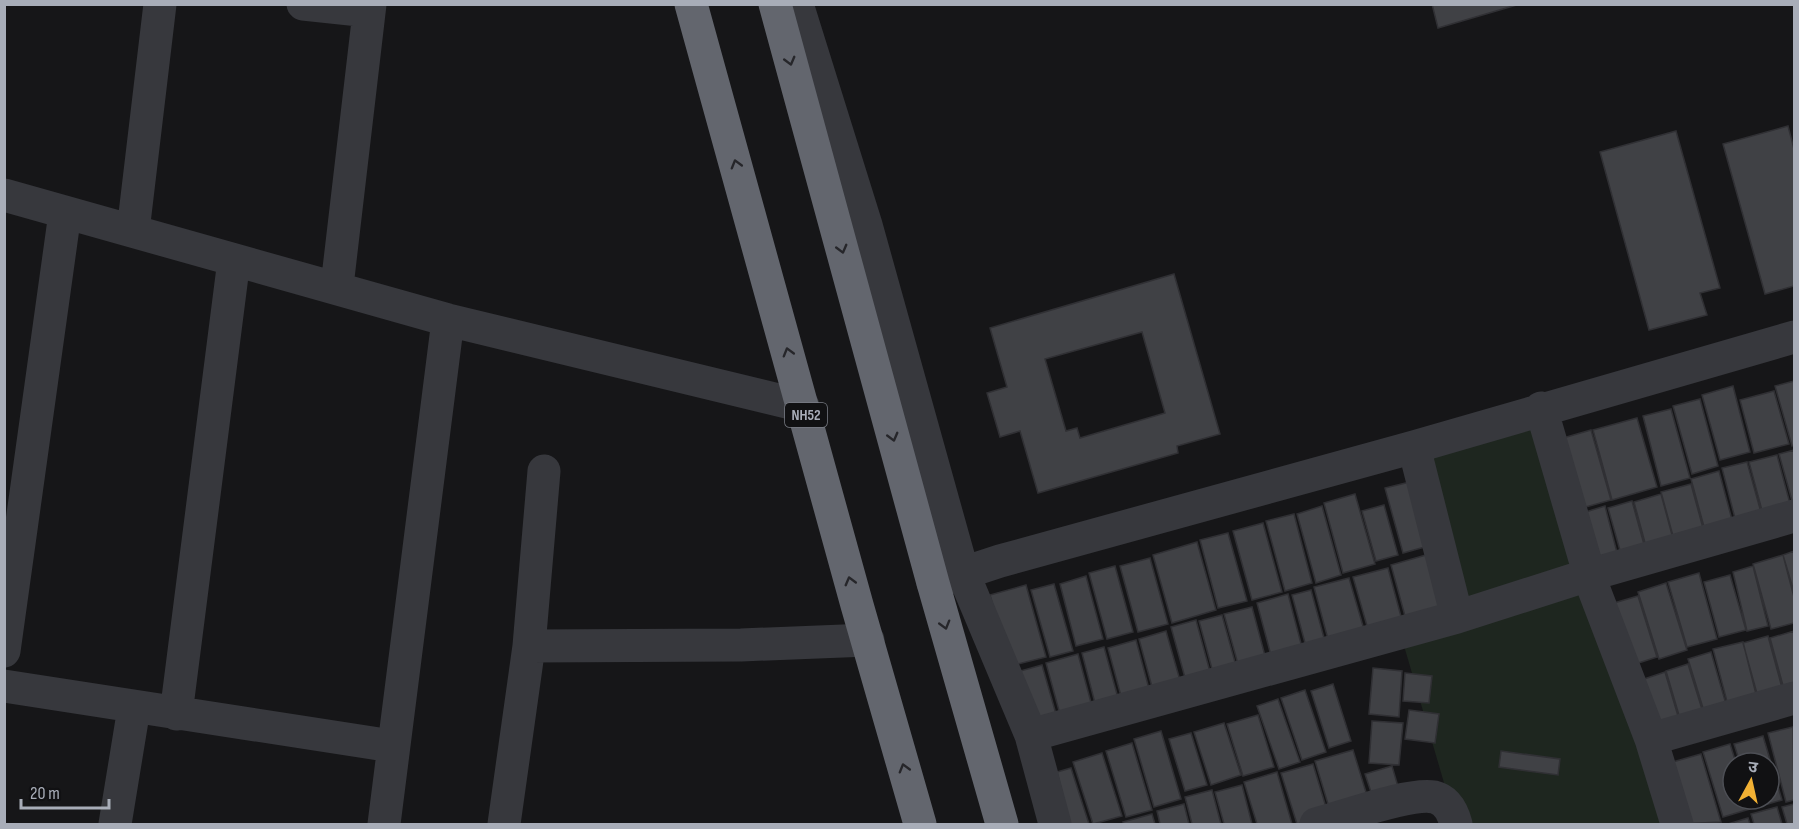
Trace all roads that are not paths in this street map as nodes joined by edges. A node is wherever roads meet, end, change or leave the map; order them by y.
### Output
1 (160, 4) edge
2 (303, 4) edge
3 (691, 4) edge
4 (775, 4) edge
5 (797, 4) edge
6 (369, 8) edge
7 (4, 195) edge
8 (64, 213) junction
9 (133, 231) junction
10 (234, 260) junction
11 (337, 286) junction
12 (448, 320) junction
13 (1794, 337) edge
14 (803, 405) junction
15 (1540, 408) junction
16 (1414, 447) junction
17 (544, 471) dead end
18 (1794, 516) edge
19 (1589, 575) junction
20 (948, 578) junction
21 (1457, 617) junction
22 (868, 640) junction
23 (529, 646) junction
24 (4, 651) edge
25 (4, 686) edge
26 (1794, 698) edge
27 (134, 708) junction
28 (176, 714) junction
29 (1031, 735) junction
30 (1651, 739) junction
31 (392, 746) junction
32 (115, 825) edge
33 (384, 825) edge
34 (504, 825) edge
35 (920, 825) edge
36 (1002, 825) edge
37 (1055, 825) edge
38 (1316, 825) edge
39 (1456, 825) edge
40 (1677, 825) edge

1 - 9 street
2 - 6 street
14 -> 3 highway, NH52
4 -> 20 highway
5 - 20 street
6 - 11 street
7 - 8 street
8 - 9 street
8 - 24 street
9 - 10 street
10 - 11 street
10 - 28 street
11 - 12 street
12 - 14 street
12 - 31 street
13 - 15 street
22 -> 14 highway, NH52
15 - 16 street
15 - 19 street
16 - 20 street
16 - 21 street
17 - 23 street
18 - 19 street
19 - 21 street
19 - 30 street
20 - 29 street
20 -> 36 highway
21 - 29 street
22 - 23 street
35 -> 22 highway, NH52
23 - 34 street
25 - 27 street
26 - 30 street
27 - 28 street
27 - 32 street
28 - 31 street
29 - 37 street
30 - 40 street
31 - 33 street
38 - 39 street

